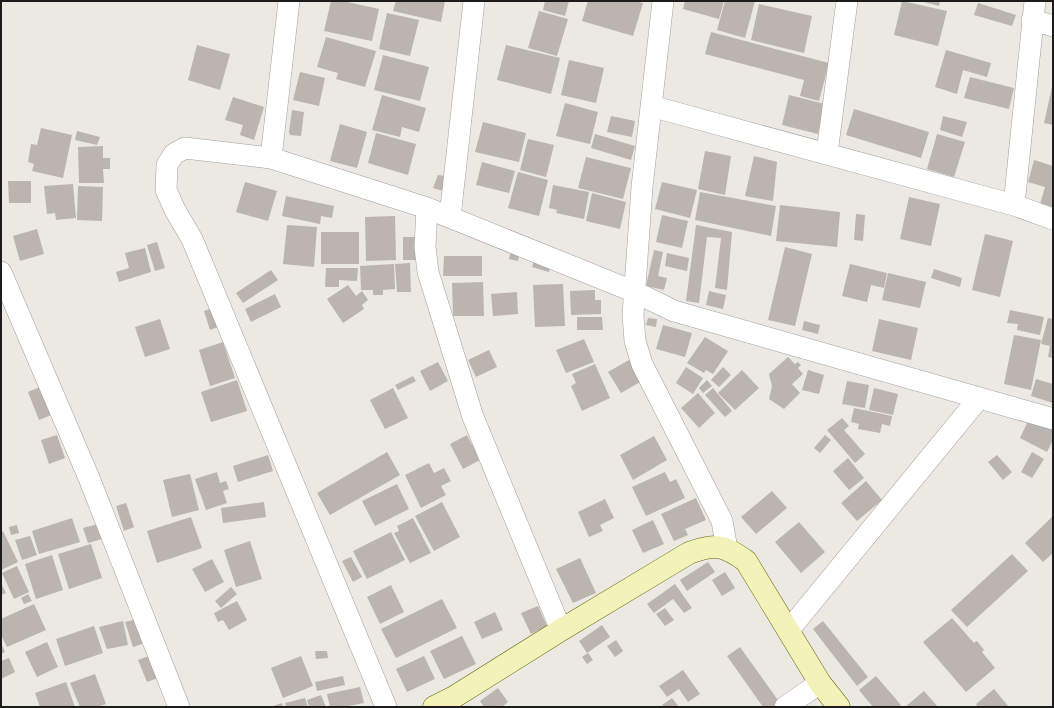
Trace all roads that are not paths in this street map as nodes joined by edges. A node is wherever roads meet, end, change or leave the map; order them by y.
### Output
1 (289, 1) edge
2 (474, 1) edge
3 (663, 1) edge
4 (847, 1) edge
5 (1034, 11) edge
6 (1053, 26) edge
7 (651, 106) junction
8 (827, 153) junction
9 (271, 158) junction
10 (1014, 205) junction
11 (427, 208) junction
12 (450, 217) junction
13 (1053, 219) edge
14 (1, 272) edge
15 (635, 292) junction
16 (979, 398) junction
17 (1053, 419) edge
18 (727, 548) junction
19 (561, 630) junction
20 (788, 631) junction
21 (820, 683) junction
22 (179, 707) edge
23 (386, 707) edge
24 (434, 707) edge
25 (785, 707) edge
26 (839, 707) edge

1 - 9 street
2 - 12 street
3 - 7 street
4 - 8 street
5 - 6 street
5 - 10 street
7 - 8 street
7 - 15 street
8 - 10 street
9 - 11 street
9 - 23 street
10 - 13 street
11 - 12 street
11 - 19 street
12 - 15 street
14 - 22 street
15 - 16 street
15 - 18 street
16 - 17 street
16 - 20 street
18 - 19 street
18 - 20 street
19 - 24 street
20 - 21 street
21 - 25 street
21 - 26 street

